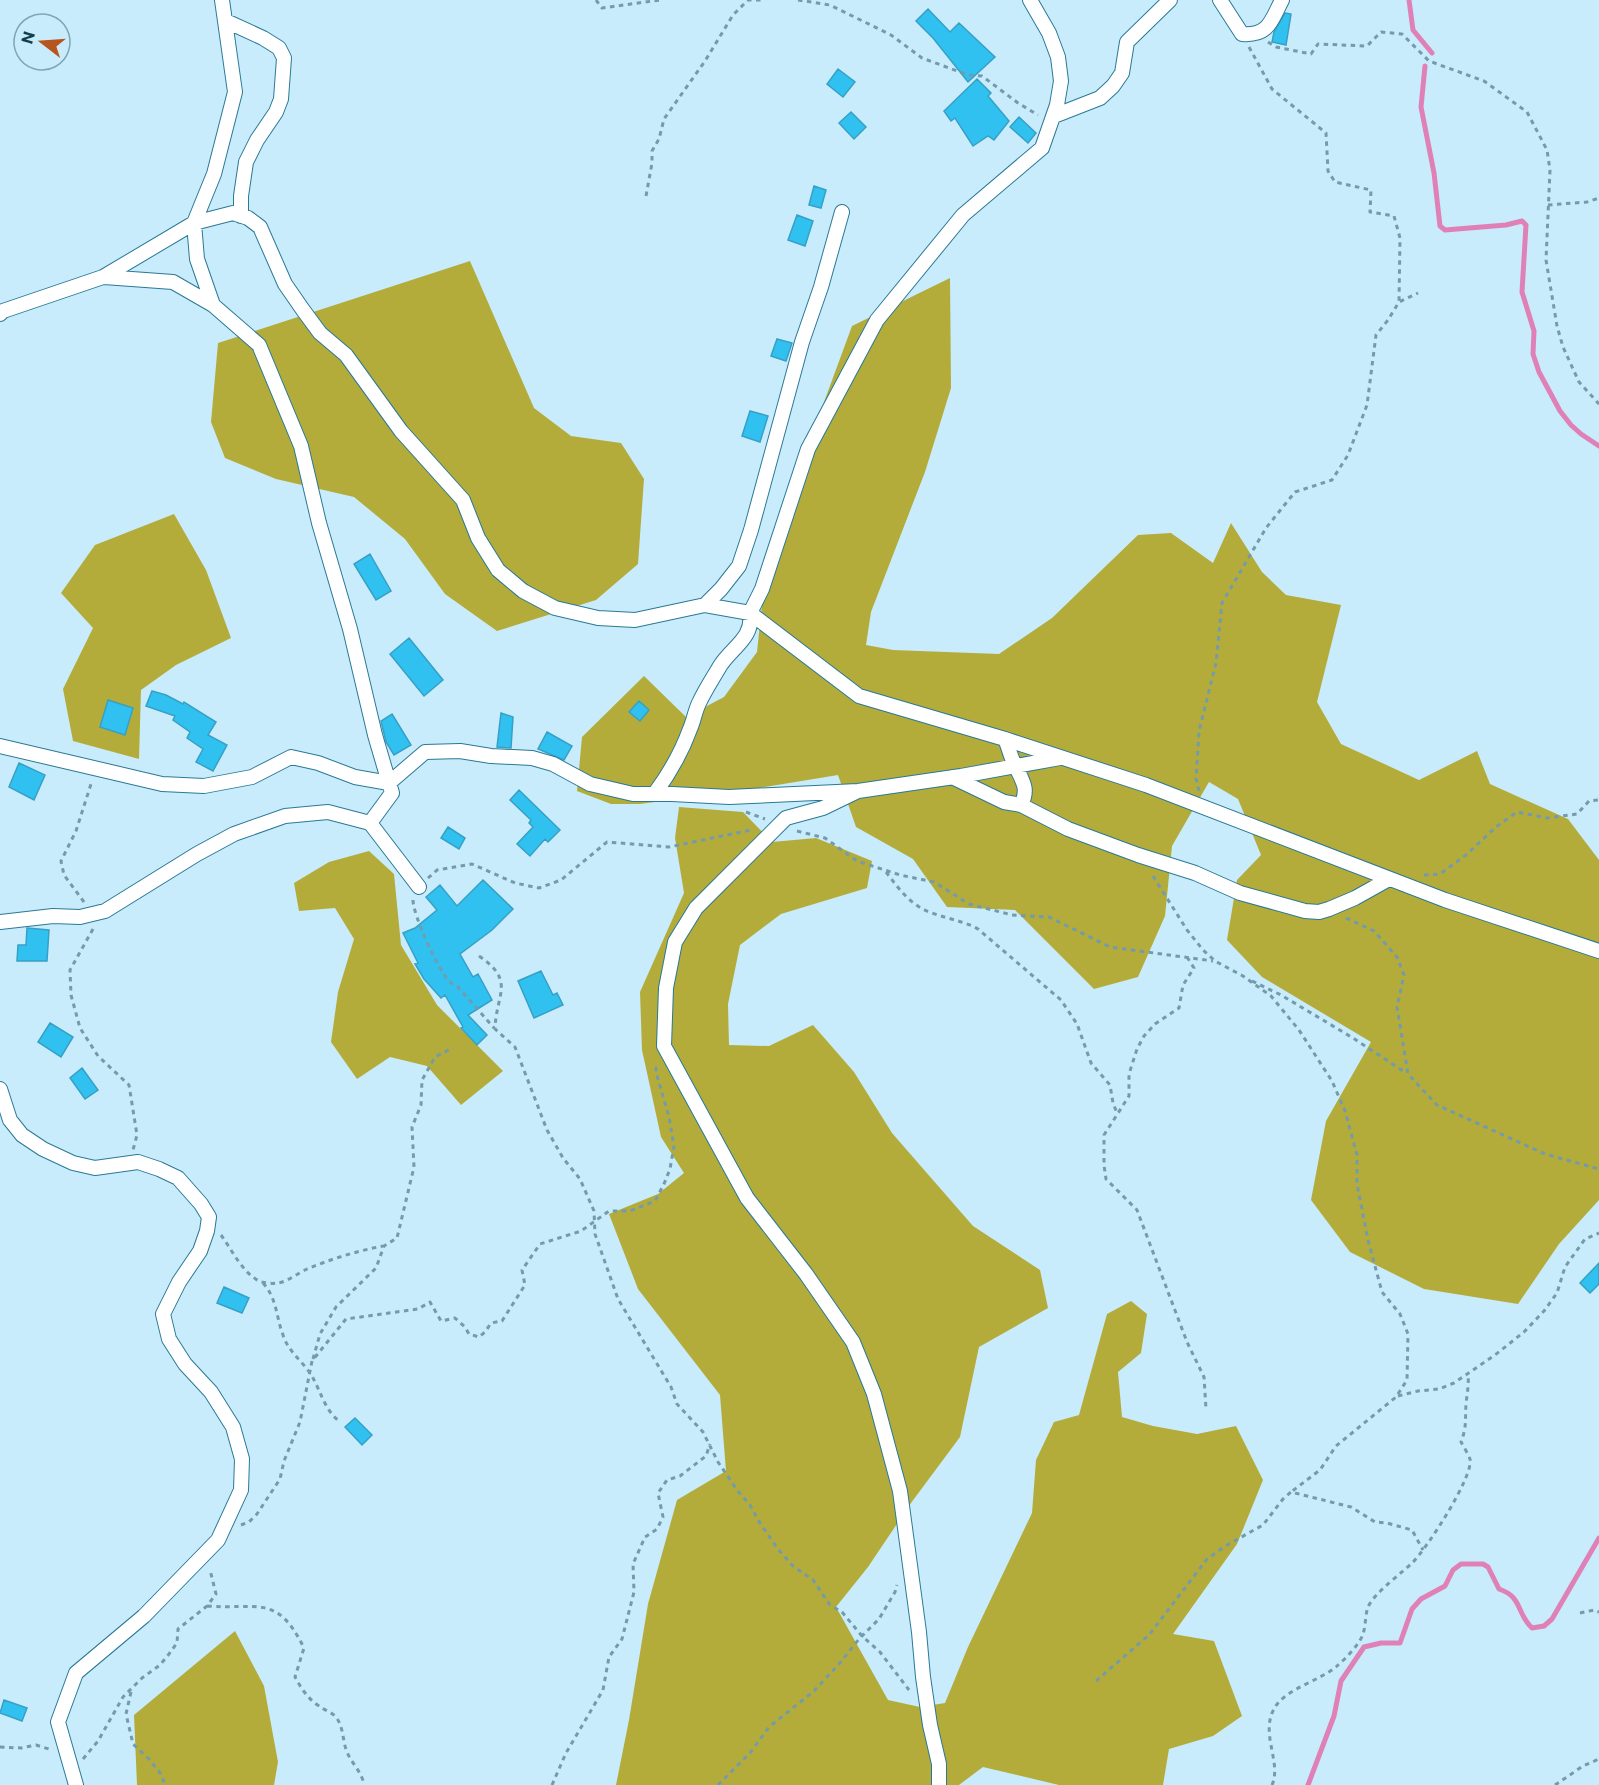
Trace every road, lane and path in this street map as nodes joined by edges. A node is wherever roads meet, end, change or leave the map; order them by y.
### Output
1 (222, 0) edge
2 (596, 0) edge
3 (660, 0) edge
4 (747, 0) edge
5 (761, 0) edge
6 (798, 0) edge
7 (1030, 0) edge
8 (1170, 0) edge
9 (1220, 0) edge
10 (1281, 0) edge
11 (226, 21) junction
12 (1249, 35) junction
13 (1054, 116) junction
14 (1049, 133) junction
15 (646, 196) dead end
16 (1599, 198) edge
17 (1548, 205) junction
18 (842, 212) dead end
19 (241, 216) junction
20 (194, 223) junction
21 (103, 277) junction
22 (1418, 293) dead end
23 (1399, 302) junction
24 (213, 304) junction
25 (0, 314) edge
26 (1599, 404) edge
27 (705, 605) junction
28 (750, 613) junction
29 (1005, 739) junction
30 (0, 746) edge
31 (1063, 758) junction
32 (68, 762) junction
33 (1015, 766) junction
34 (952, 777) junction
35 (389, 783) junction
36 (858, 791) junction
37 (655, 794) junction
38 (1599, 800) edge
39 (1021, 805) junction
40 (1204, 807) junction
41 (744, 811) dead end
42 (370, 824) junction
43 (779, 825) junction
44 (1138, 855) junction
45 (885, 871) junction
46 (1419, 876) dead end
47 (1389, 879) junction
48 (419, 887) junction
49 (1319, 912) junction
50 (94, 914) junction
51 (0, 922) edge
52 (1599, 951) edge
53 (479, 956) dead end
54 (1186, 957) junction
55 (1215, 961) junction
56 (1243, 976) junction
57 (495, 1029) junction
58 (453, 1048) dead end
59 (656, 1060) dead end
60 (1408, 1074) junction
61 (0, 1089) edge
62 (1117, 1113) junction
63 (122, 1166) junction
64 (1599, 1169) edge
65 (209, 1219) junction
66 (595, 1221) junction
67 (1599, 1233) edge
68 (384, 1246) junction
69 (262, 1282) junction
70 (312, 1361) junction
71 (309, 1372) junction
72 (1468, 1375) junction
73 (1396, 1397) junction
74 (1206, 1409) dead end
75 (339, 1421) dead end
76 (710, 1444) junction
77 (1292, 1492) junction
78 (220, 1535) junction
79 (1423, 1550) junction
80 (210, 1570) dead end
81 (898, 1582) dead end
82 (207, 1606) junction
83 (1599, 1612) edge
84 (1580, 1613) dead end
85 (862, 1636) junction
86 (1096, 1681) dead end
87 (131, 1691) junction
88 (912, 1695) dead end
89 (0, 1747) edge
90 (68, 1754) junction
91 (1599, 1759) edge
92 (75, 1779) edge
93 (165, 1785) edge
94 (364, 1785) edge
95 (552, 1785) edge
96 (718, 1785) edge
97 (939, 1785) edge
98 (1272, 1785) edge
99 (1555, 1785) edge

1 - 11 street
2 - 3 path
4 - 5 path
4 - 15 path
6 - 14 path
7 - 13 street
8 - 13 street
9 - 12 street
10 - 12 street
11 - 19 street
11 - 20 street
12 - 17 path
12 - 23 path
13 - 14 street
14 - 28 street
16 - 17 path
17 - 26 path
18 - 27 street
19 - 20 street
19 - 27 street
20 - 21 street
20 - 24 street
21 - 24 street
21 - 25 street
22 - 23 path
23 - 40 path
24 - 35 street
27 - 28 street
28 - 29 street
28 - 37 street
29 - 31 street
29 - 33 street
30 - 32 street
31 - 33 street
31 - 40 street
32 - 35 street
32 - 50 path
33 - 34 street
33 - 39 street
34 - 36 street
34 - 39 street
35 - 37 street
35 - 42 street
36 - 37 street
36 - 43 street
38 - 46 path
39 - 44 street
40 - 47 street
41 - 43 path
42 - 48 street
42 - 50 street
43 - 45 path
43 - 48 path
43 - 97 street
44 - 49 street
44 - 55 path
45 - 54 path
45 - 62 path
47 - 49 street
47 - 52 street
48 - 57 path
49 - 60 path
50 - 51 street
50 - 63 path
53 - 57 path
54 - 55 path
54 - 62 path
55 - 56 path
56 - 60 path
56 - 73 path
57 - 66 path
58 - 68 path
59 - 66 path
60 - 64 path
61 - 63 street
62 - 74 path
63 - 65 street
65 - 69 path
65 - 78 street
66 - 70 path
66 - 76 path
67 - 72 path
68 - 69 path
68 - 70 path
69 - 71 path
70 - 71 path
71 - 75 path
71 - 78 path
72 - 73 path
72 - 79 path
73 - 77 path
76 - 85 path
76 - 95 path
77 - 79 path
77 - 86 path
78 - 90 street
79 - 98 path
80 - 82 path
81 - 85 path
82 - 87 path
82 - 94 path
83 - 84 path
85 - 88 path
85 - 96 path
87 - 92 path
87 - 93 path
89 - 90 path
90 - 92 street
91 - 99 path

